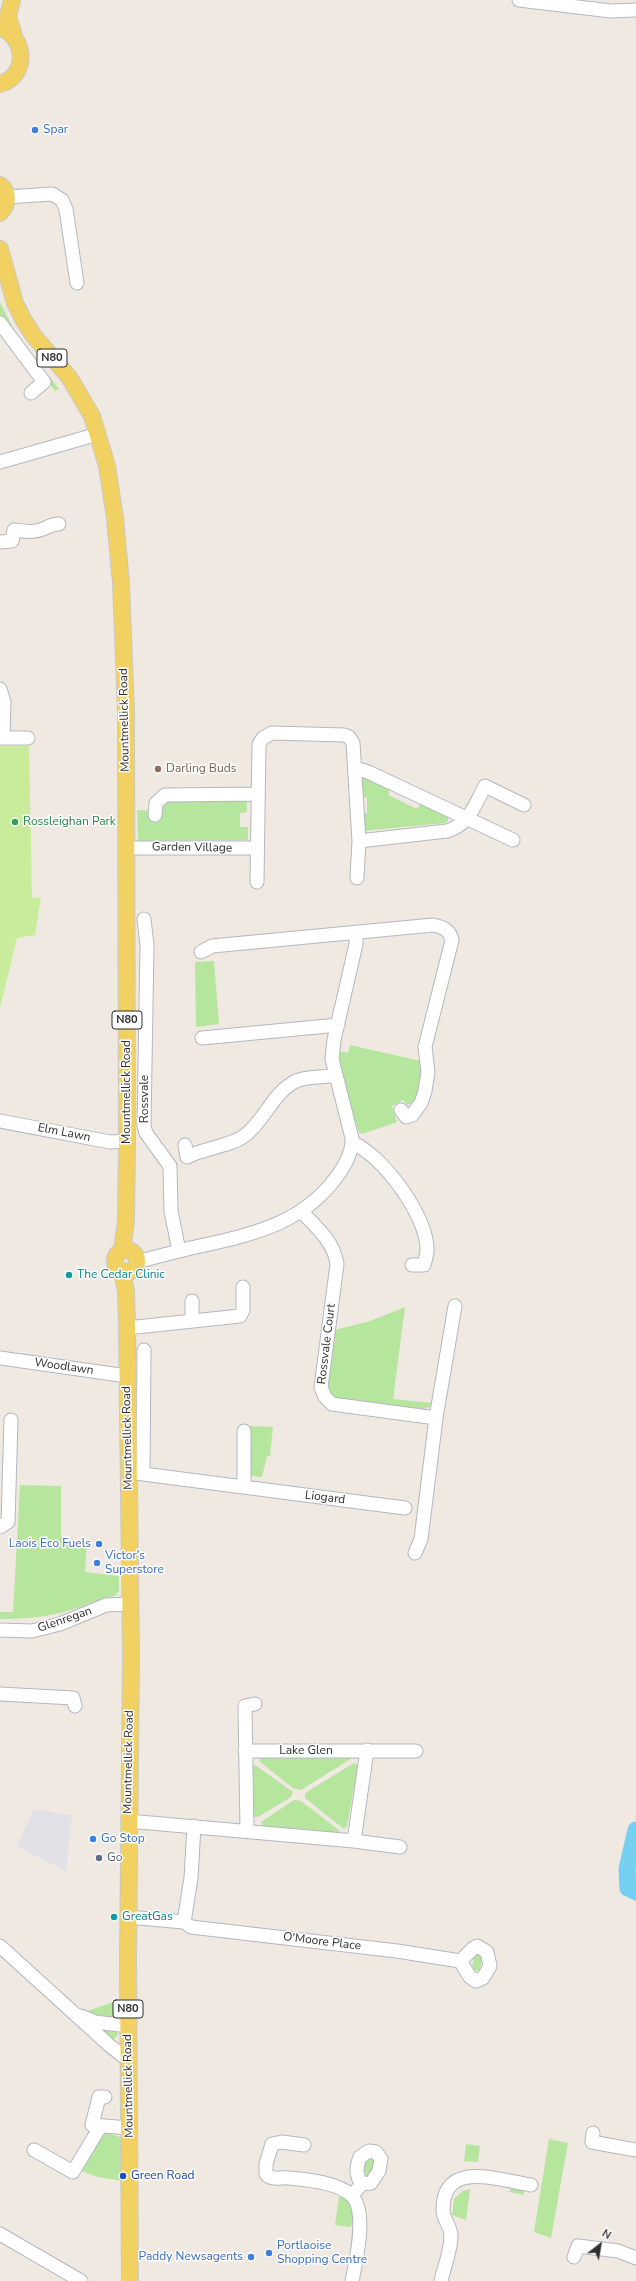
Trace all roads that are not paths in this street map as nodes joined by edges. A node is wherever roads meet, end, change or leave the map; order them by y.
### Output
1 (8, 0) edge
2 (12, 0) edge
3 (519, 0) edge
4 (636, 10) edge
5 (0, 14) edge
6 (0, 27) edge
7 (14, 36) junction
8 (1, 84) edge
9 (4, 191) edge
10 (0, 213) edge
11 (0, 249) edge
12 (76, 282) dead end
13 (0, 323) edge
14 (31, 393) dead end
15 (98, 434) junction
16 (0, 462) edge
17 (59, 524) dead end
18 (0, 542) edge
19 (0, 689) edge
20 (1, 738) edge
21 (28, 738) dead end
22 (355, 768) junction
23 (258, 794) junction
24 (524, 805) dead end
25 (155, 815) dead end
26 (468, 819) junction
27 (513, 840) dead end
28 (358, 841) junction
29 (127, 848) junction
30 (257, 848) junction
31 (357, 878) dead end
32 (257, 882) dead end
33 (144, 919) dead end
34 (356, 934) junction
35 (201, 952) dead end
36 (338, 1025) junction
37 (202, 1038) dead end
38 (335, 1075) junction
39 (401, 1110) dead end
40 (0, 1121) edge
41 (127, 1142) junction
42 (353, 1143) junction
43 (185, 1145) dead end
44 (302, 1212) junction
45 (179, 1251) junction
46 (129, 1261) junction
47 (412, 1265) dead end
48 (243, 1288) dead end
49 (192, 1300) dead end
50 (455, 1306) dead end
51 (192, 1320) junction
52 (127, 1328) junction
53 (144, 1350) dead end
54 (0, 1358) edge
55 (127, 1376) junction
56 (436, 1418) junction
57 (10, 1419) dead end
58 (244, 1431) dead end
59 (135, 1473) junction
60 (244, 1487) junction
61 (405, 1508) dead end
62 (0, 1526) edge
63 (415, 1553) dead end
64 (130, 1604) junction
65 (0, 1630) edge
66 (0, 1694) edge
67 (255, 1704) dead end
68 (75, 1706) dead end
69 (367, 1750) junction
70 (416, 1751) dead end
71 (245, 1752) junction
72 (128, 1821) junction
73 (194, 1826) junction
74 (247, 1831) junction
75 (354, 1841) junction
76 (400, 1848) dead end
77 (128, 1917) junction
78 (184, 1922) junction
79 (0, 1946) edge
80 (460, 1961) dead end
81 (76, 2014) junction
82 (128, 2026) junction
83 (128, 2060) junction
84 (105, 2097) dead end
85 (100, 2127) junction
86 (129, 2128) junction
87 (593, 2133) dead end
88 (304, 2145) dead end
89 (34, 2150) dead end
90 (636, 2150) edge
91 (362, 2184) dead end
92 (531, 2185) dead end
93 (352, 2195) junction
94 (0, 2234) edge
95 (574, 2257) dead end
96 (636, 2258) edge
97 (79, 2280) edge
98 (130, 2281) edge
99 (352, 2281) edge
100 (441, 2281) edge

1 - 5 main road
2 - 7 main road
3 - 4 street
6 - 7 main road
7 - 8 main road
9 - 10 main road
9 - 12 street
11 - 15 main road, Mountmellick Road / N80
13 - 14 street
15 - 16 street
15 - 29 main road, Mountmellick Road / N80
17 - 18 street
19 - 20 street
20 - 21 street
22 - 23 street
22 - 26 street
22 - 28 street
23 - 25 street
23 - 30 street
24 - 26 street
26 - 27 street
26 - 28 street
28 - 31 street
29 - 30 street, Garden Village
29 - 41 main road, Mountmellick Road / N80
30 - 32 street
33 - 45 street, Rossvale
34 - 35 street
34 - 36 street
34 - 39 street
36 - 37 street
36 - 38 street
38 - 42 street
38 - 43 street
40 - 41 street, Elm Lawn
41 - 46 main road, Mountmellick Road / N80
42 - 44 street
42 - 47 street
44 - 45 street
44 - 56 street, Rossvale Court
45 - 46 street
46 - 52 main road, Mountmellick Road / N80
48 - 51 street
49 - 51 street
50 - 56 street
51 - 52 street
52 - 55 main road, Mountmellick Road / N80
53 - 59 street
54 - 55 street, Woodlawn
55 - 59 main road, Mountmellick Road / N80
56 - 63 street
57 - 62 street
58 - 60 street
59 - 60 street, Liogard
59 - 64 main road, Mountmellick Road / N80
60 - 61 street, Liogard
64 - 65 street, Glenregan
64 - 72 main road, Mountmellick Road / N80
66 - 68 street
67 - 71 street
69 - 70 street, Lake Glen
69 - 71 street, Lake Glen
69 - 75 street
71 - 74 street
72 - 73 street
72 - 77 main road, Mountmellick Road / N80
73 - 74 street
73 - 78 street
74 - 75 street
75 - 76 street
77 - 78 street, O'Moore Place
77 - 82 main road, Mountmellick Road / N80
78 - 80 street, O'Moore Place
79 - 81 street
81 - 82 street
81 - 83 street
82 - 83 main road, Mountmellick Road / N80
83 - 86 main road, Mountmellick Road / N80
84 - 85 street
85 - 86 street
85 - 89 street
86 - 98 main road, Mountmellick Road / N80
87 - 90 street
88 - 93 street
91 - 93 street
92 - 100 street
93 - 99 street
94 - 97 street
95 - 96 street

